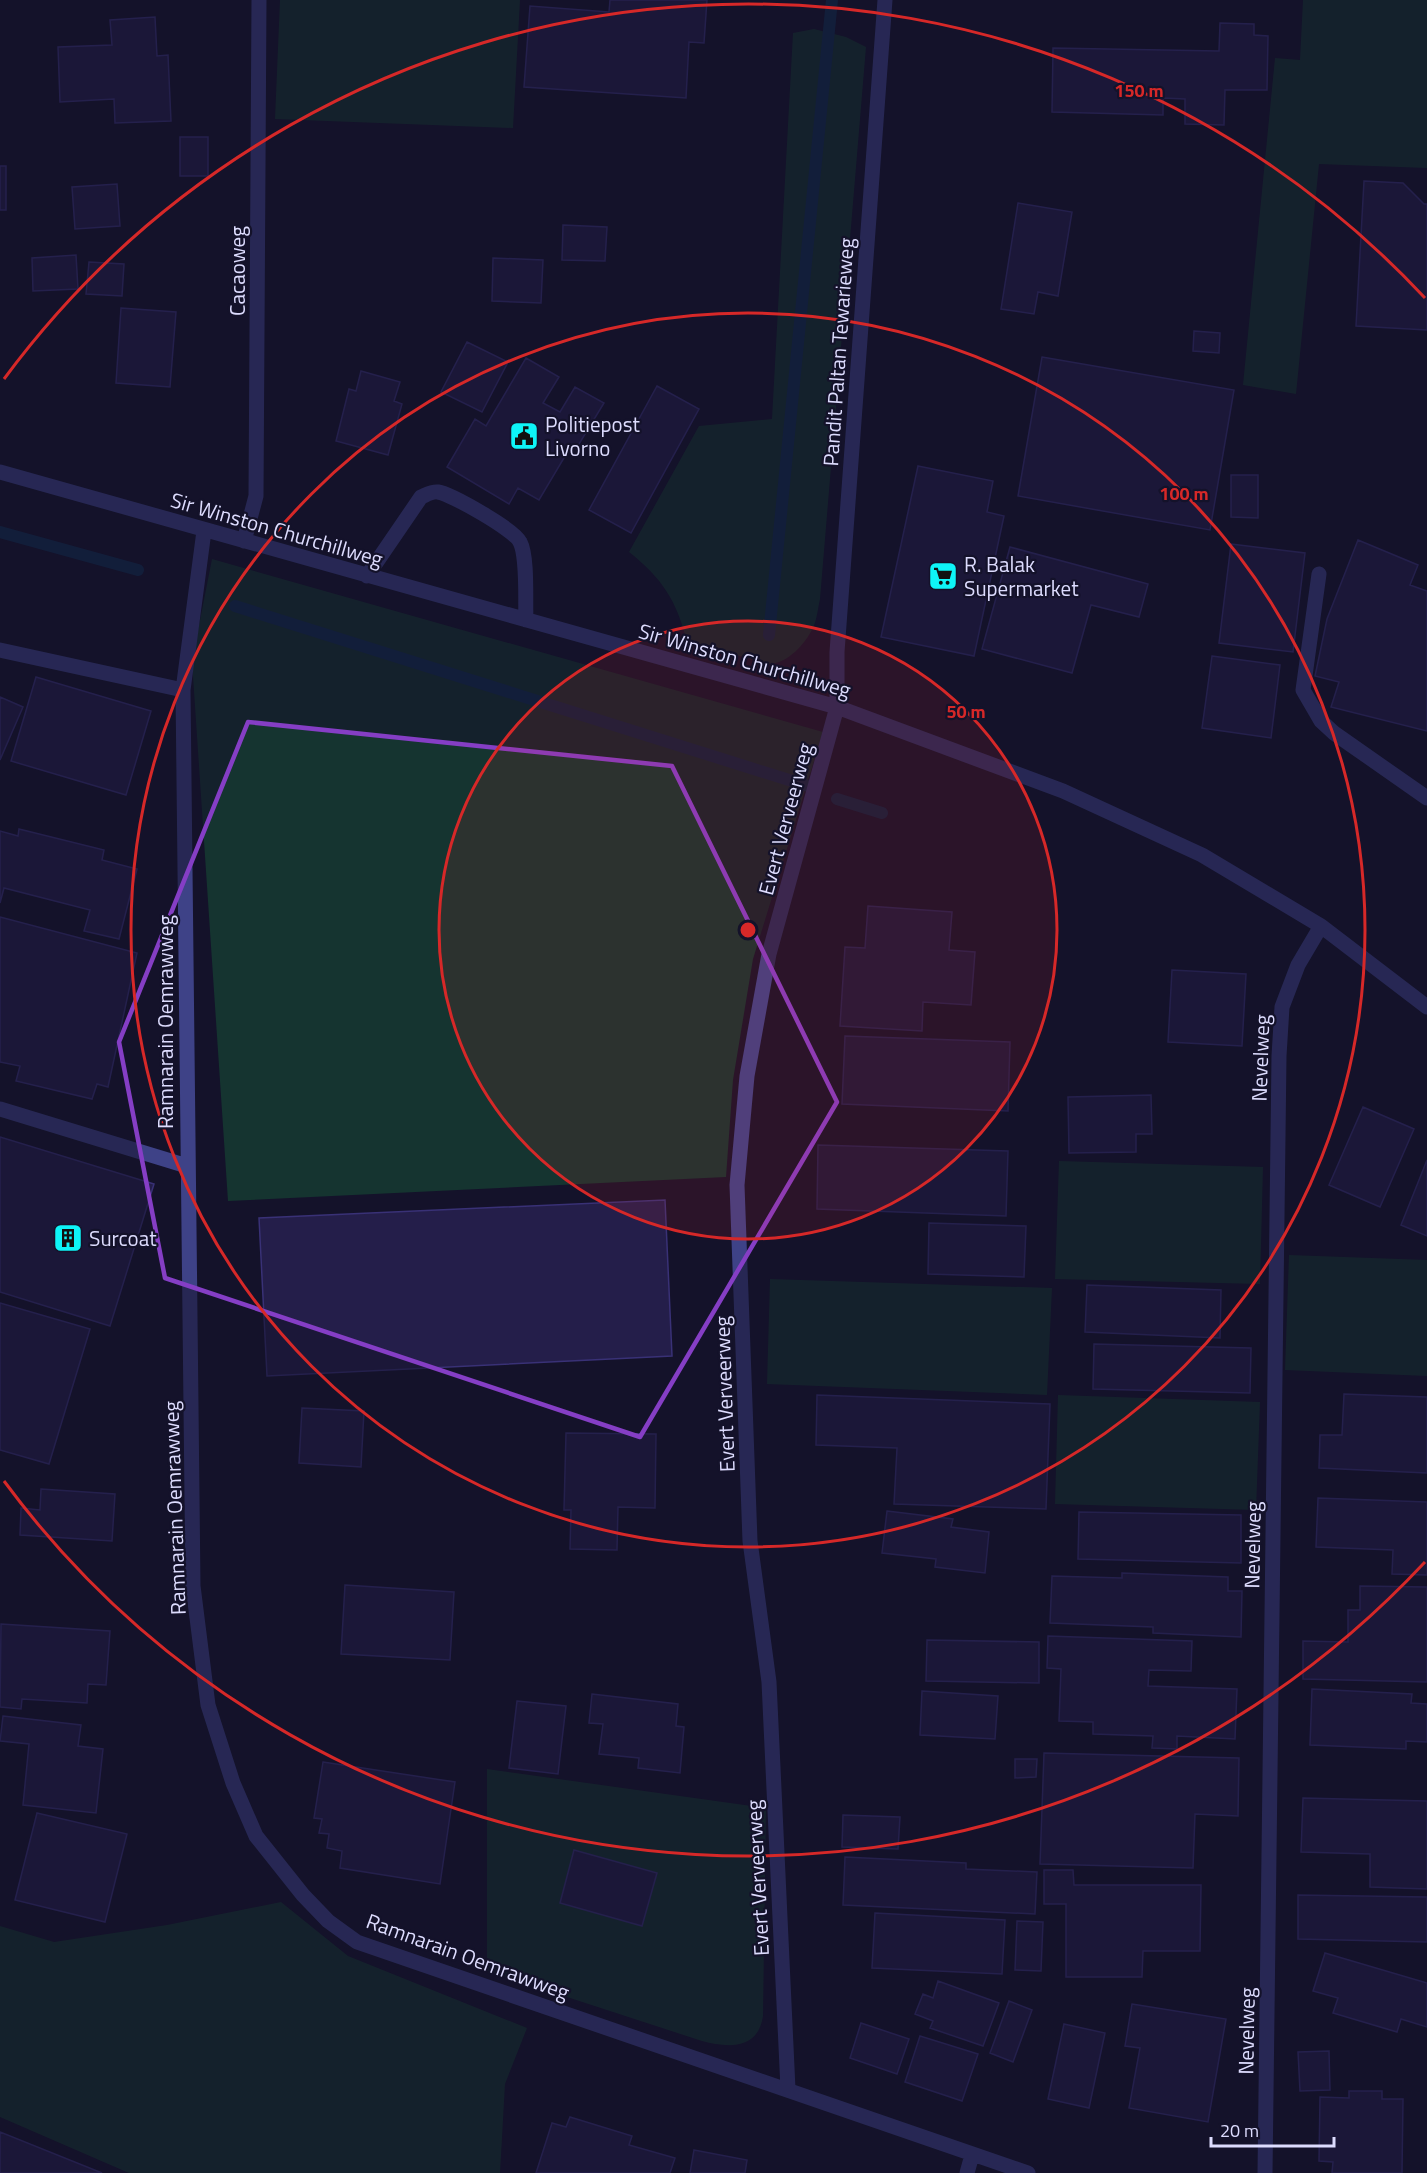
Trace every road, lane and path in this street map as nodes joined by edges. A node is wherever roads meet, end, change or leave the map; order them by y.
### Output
1 (259, 0) edge
2 (885, 0) edge
3 (0, 472) edge
4 (204, 531) junction
5 (244, 542) junction
6 (1319, 574) dead end
7 (367, 576) junction
8 (526, 620) junction
9 (0, 650) edge
10 (183, 690) junction
11 (837, 707) junction
12 (1427, 798) edge
13 (1321, 926) junction
14 (1427, 1007) edge
15 (0, 1109) edge
16 (187, 1166) junction
17 (788, 2089) junction
18 (972, 2155) junction
19 (967, 2173) edge
20 (1028, 2173) edge
21 (1265, 2173) edge

1 - 5 street, Cacaoweg
2 - 11 street, Pandit Paltan Tewarieweg
3 - 4 street, Sir Winston Churchillweg
4 - 5 street, Sir Winston Churchillweg
4 - 10 street, Ramnarain Oemrawweg
5 - 7 street, Sir Winston Churchillweg
6 - 12 street
7 - 8 street, Sir Winston Churchillweg
7 - 8 street
8 - 11 street, Sir Winston Churchillweg
9 - 10 street
10 - 16 street, Ramnarain Oemrawweg
11 - 13 street, Sir Winston Churchillweg
11 - 17 street, Evert Verveerweg
13 - 14 street, Sir Winston Churchillweg
13 - 21 street, Nevelweg
15 - 16 street
16 - 17 street, Ramnarain Oemrawweg
17 - 18 street, Ramnarain Oemrawweg
18 - 19 street
18 - 20 street, Ramnarain Oemrawweg

